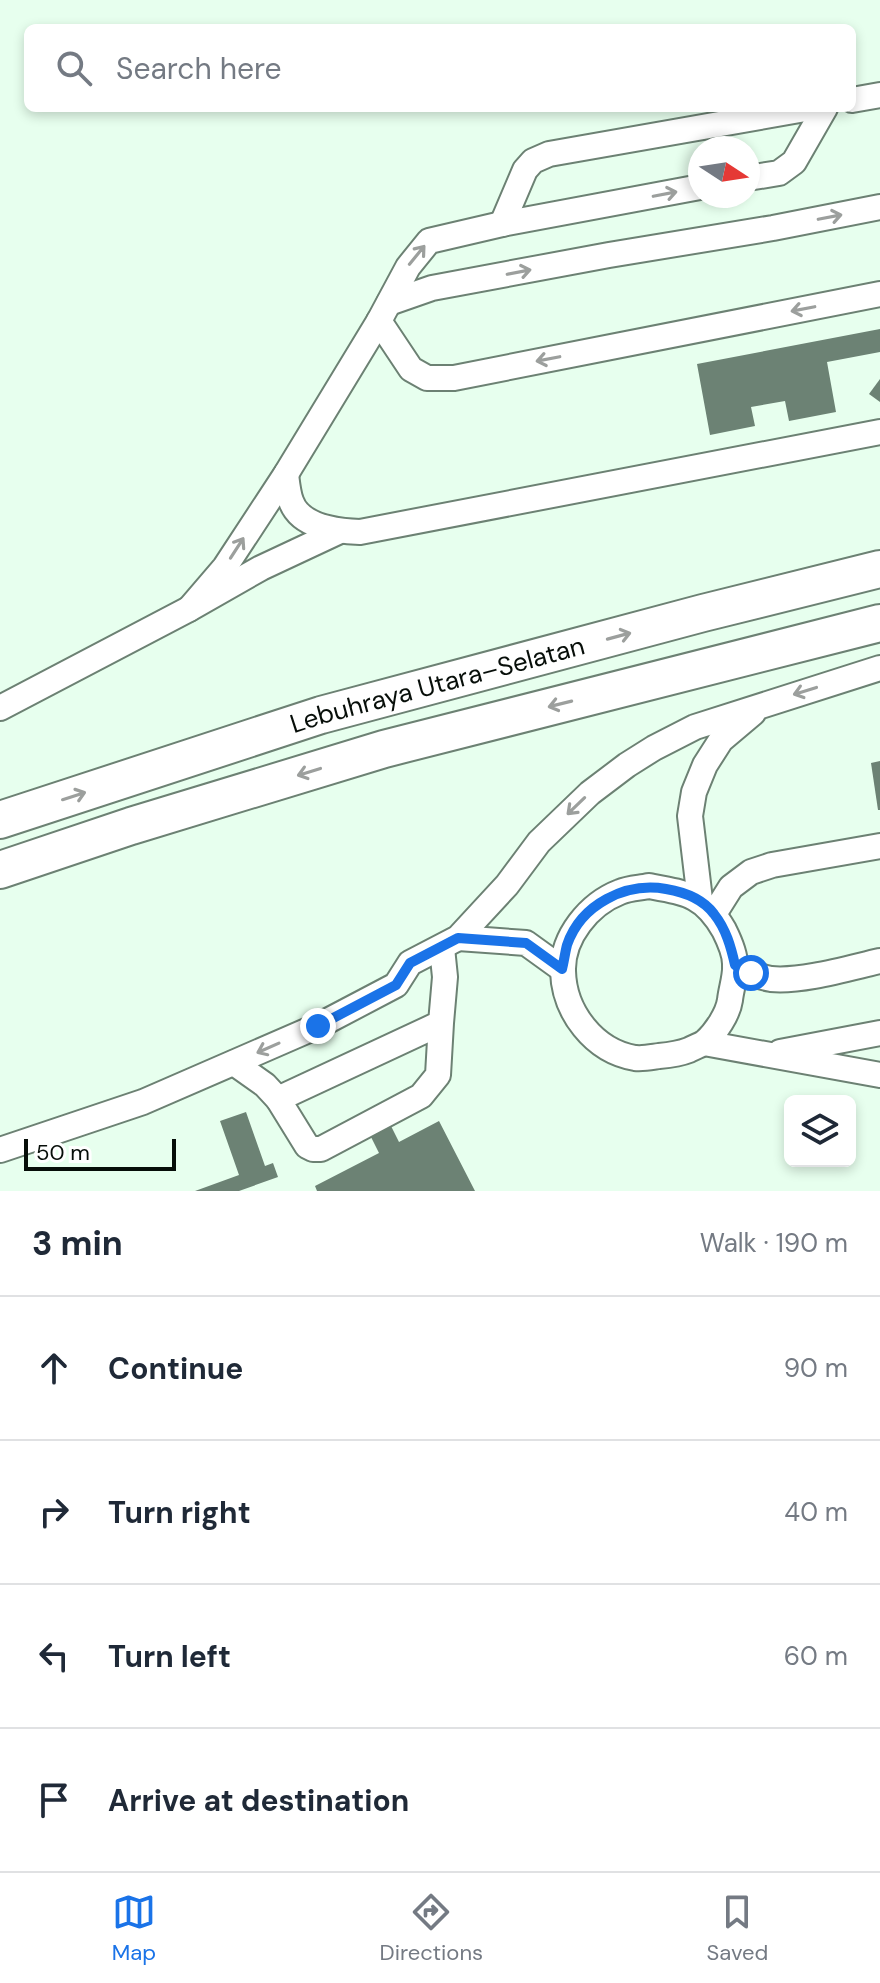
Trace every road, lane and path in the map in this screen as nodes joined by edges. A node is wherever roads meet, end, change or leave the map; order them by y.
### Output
1 (880, 95) edge
2 (856, 99) edge
3 (788, 112) edge
4 (823, 112) edge
5 (760, 176) edge
6 (688, 189) edge
7 (880, 207) edge
8 (502, 224) junction
9 (880, 294) edge
10 (384, 312) junction
11 (880, 432) edge
12 (286, 474) junction
13 (340, 531) junction
14 (880, 569) edge
15 (189, 609) junction
16 (880, 623) edge
17 (880, 668) edge
18 (764, 704) junction
19 (0, 708) edge
20 (0, 820) edge
21 (880, 846) edge
22 (0, 870) edge
23 (707, 907) junction
24 (450, 943) junction
25 (880, 961) edge
26 (735, 965) junction
27 (562, 969) junction
28 (441, 1023) junction
29 (880, 1033) edge
30 (704, 1043) junction
31 (768, 1054) junction
32 (234, 1063) junction
33 (880, 1075) edge
34 (278, 1099) junction
35 (0, 1150) edge

1 - 2 lane
3 - 8 lane
4 - 5 lane
8 -> 6 lane
10 -> 7 lane
10 -> 8 lane
9 -> 10 lane
10 - 12 lane
11 - 13 lane
12 - 13 lane
15 -> 12 lane
13 - 15 lane
20 -> 14 highway, Lebuhraya Utara–Selatan
15 - 19 lane
16 -> 22 highway, Lebuhraya Utara–Selatan
17 -> 18 lane
18 - 23 lane
18 -> 24 lane
21 - 23 lane
23 - 26 lane
23 - 27 lane
24 - 27 lane
24 - 28 lane
24 -> 32 lane
25 - 26 lane
26 - 30 lane
27 - 30 lane
28 - 34 lane
28 - 34 lane
29 - 31 lane
30 - 31 lane
31 - 33 lane
32 - 34 lane
32 - 35 lane

